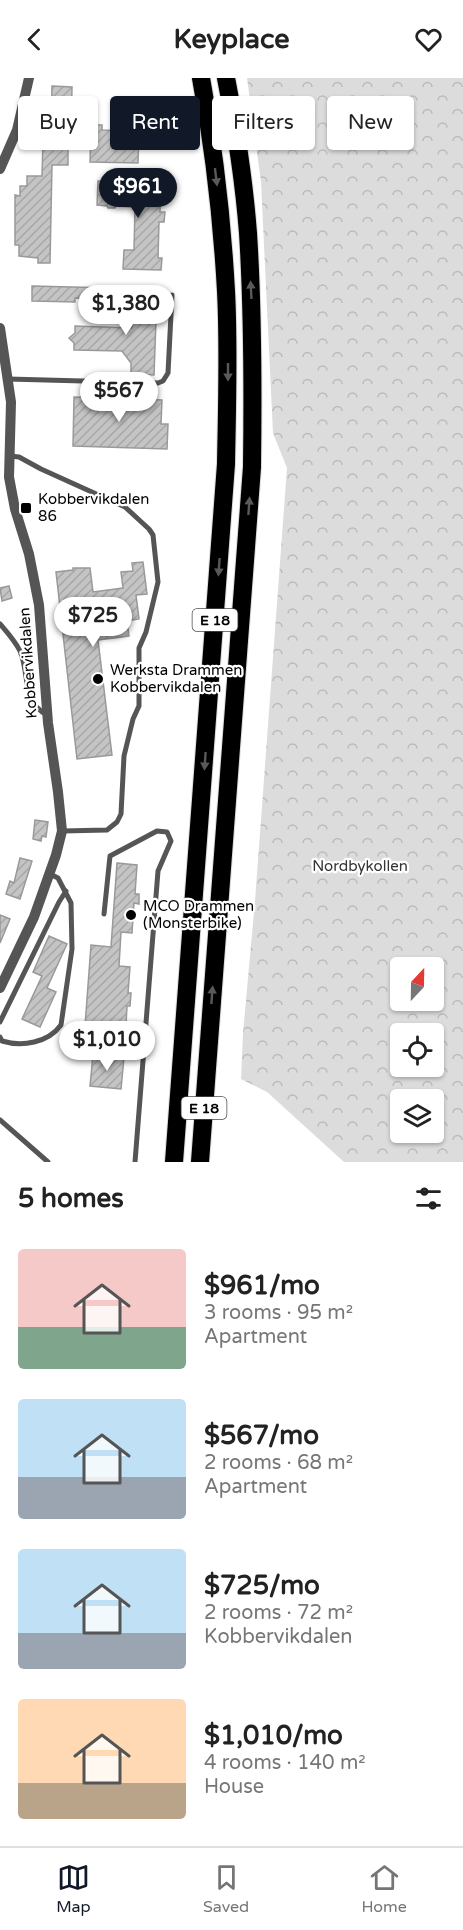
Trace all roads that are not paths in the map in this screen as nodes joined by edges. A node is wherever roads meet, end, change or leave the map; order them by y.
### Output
1 (29, 78) edge
2 (201, 78) edge
3 (226, 78) edge
4 (0, 169) edge
5 (172, 295) dead end
6 (0, 328) edge
7 (8, 380) junction
8 (10, 456) junction
9 (0, 624) edge
10 (47, 715) junction
11 (62, 831) junction
12 (50, 874) junction
13 (66, 891) junction
14 (104, 914) dead end
15 (0, 988) edge
16 (0, 1022) edge
17 (0, 1037) edge
18 (208, 1054) junction
19 (0, 1120) edge
20 (48, 1162) edge
21 (135, 1162) edge
22 (174, 1162) edge
23 (200, 1162) edge
24 (210, 1162) edge

1 - 4 street
2 -> 22 highway, E 18
18 -> 3 highway, E 18
5 - 7 lane
6 - 7 street, Kobbervikdalen
7 - 8 street, Kobbervikdalen
8 - 10 street, Kobbervikdalen
8 - 11 lane
9 - 10 lane
10 - 11 street, Kobbervikdalen
11 - 12 street, Kobbervikdalen
12 - 13 lane
12 - 15 street, Kobbervikdalen
13 - 16 lane
13 - 17 lane
14 - 21 lane
18 - 23 highway, E 18
18 - 24 highway
19 - 20 lane

